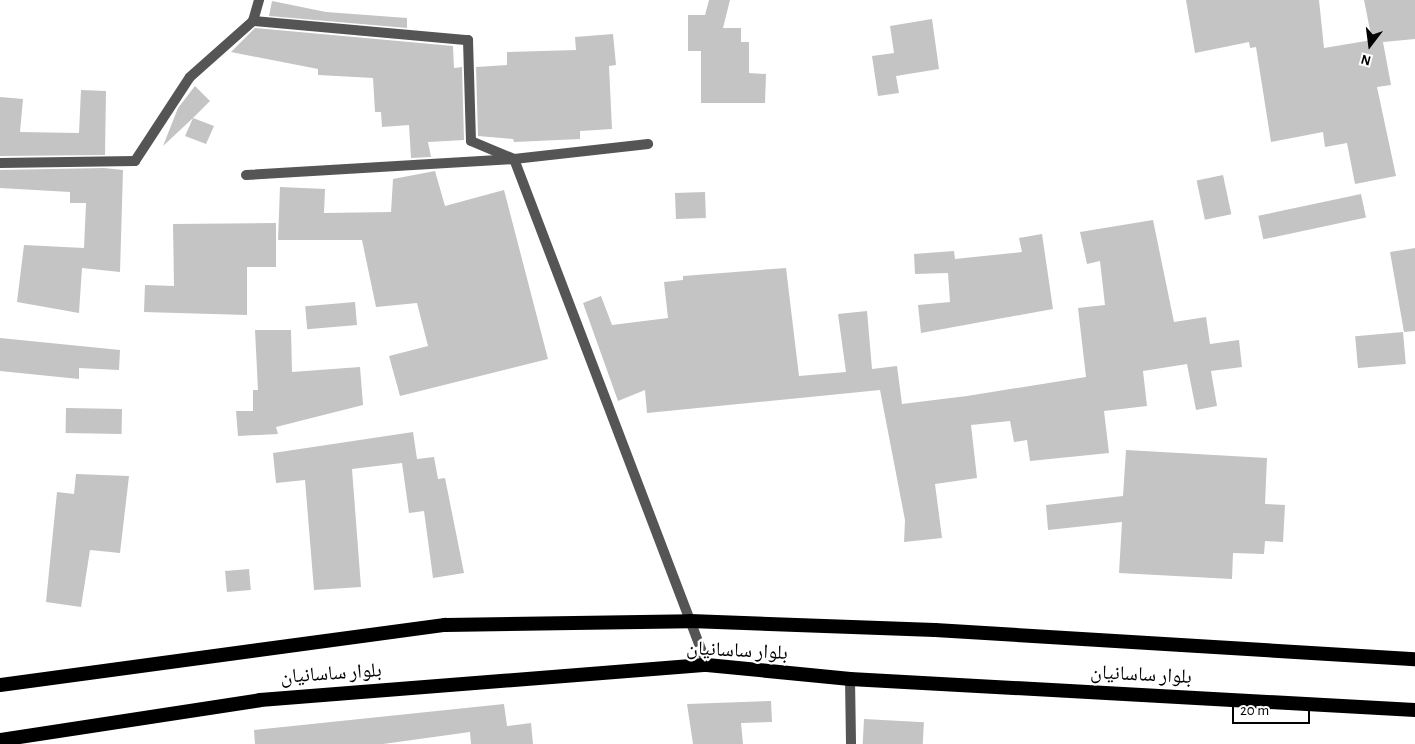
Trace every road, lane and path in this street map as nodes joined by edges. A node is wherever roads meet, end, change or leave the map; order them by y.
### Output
1 (259, 0) edge
2 (253, 21) junction
3 (648, 144) dead end
4 (514, 159) junction
5 (0, 163) edge
6 (246, 175) dead end
7 (690, 622) junction
8 (1415, 659) edge
9 (707, 665) junction
10 (850, 678) junction
11 (0, 685) edge
12 (1415, 710) edge
13 (0, 740) edge
14 (851, 744) edge

1 - 2 street
2 - 4 street
2 - 5 street
3 - 4 street
4 - 6 street
4 - 7 street
7 - 8 highway, بلوار ساسانیان
7 - 9 street
7 - 11 highway, بلوار ساسانیان
9 - 10 highway, بلوار ساسانیان
9 - 13 highway, بلوار ساسانیان
10 - 12 highway, بلوار ساسانیان
10 - 14 street

